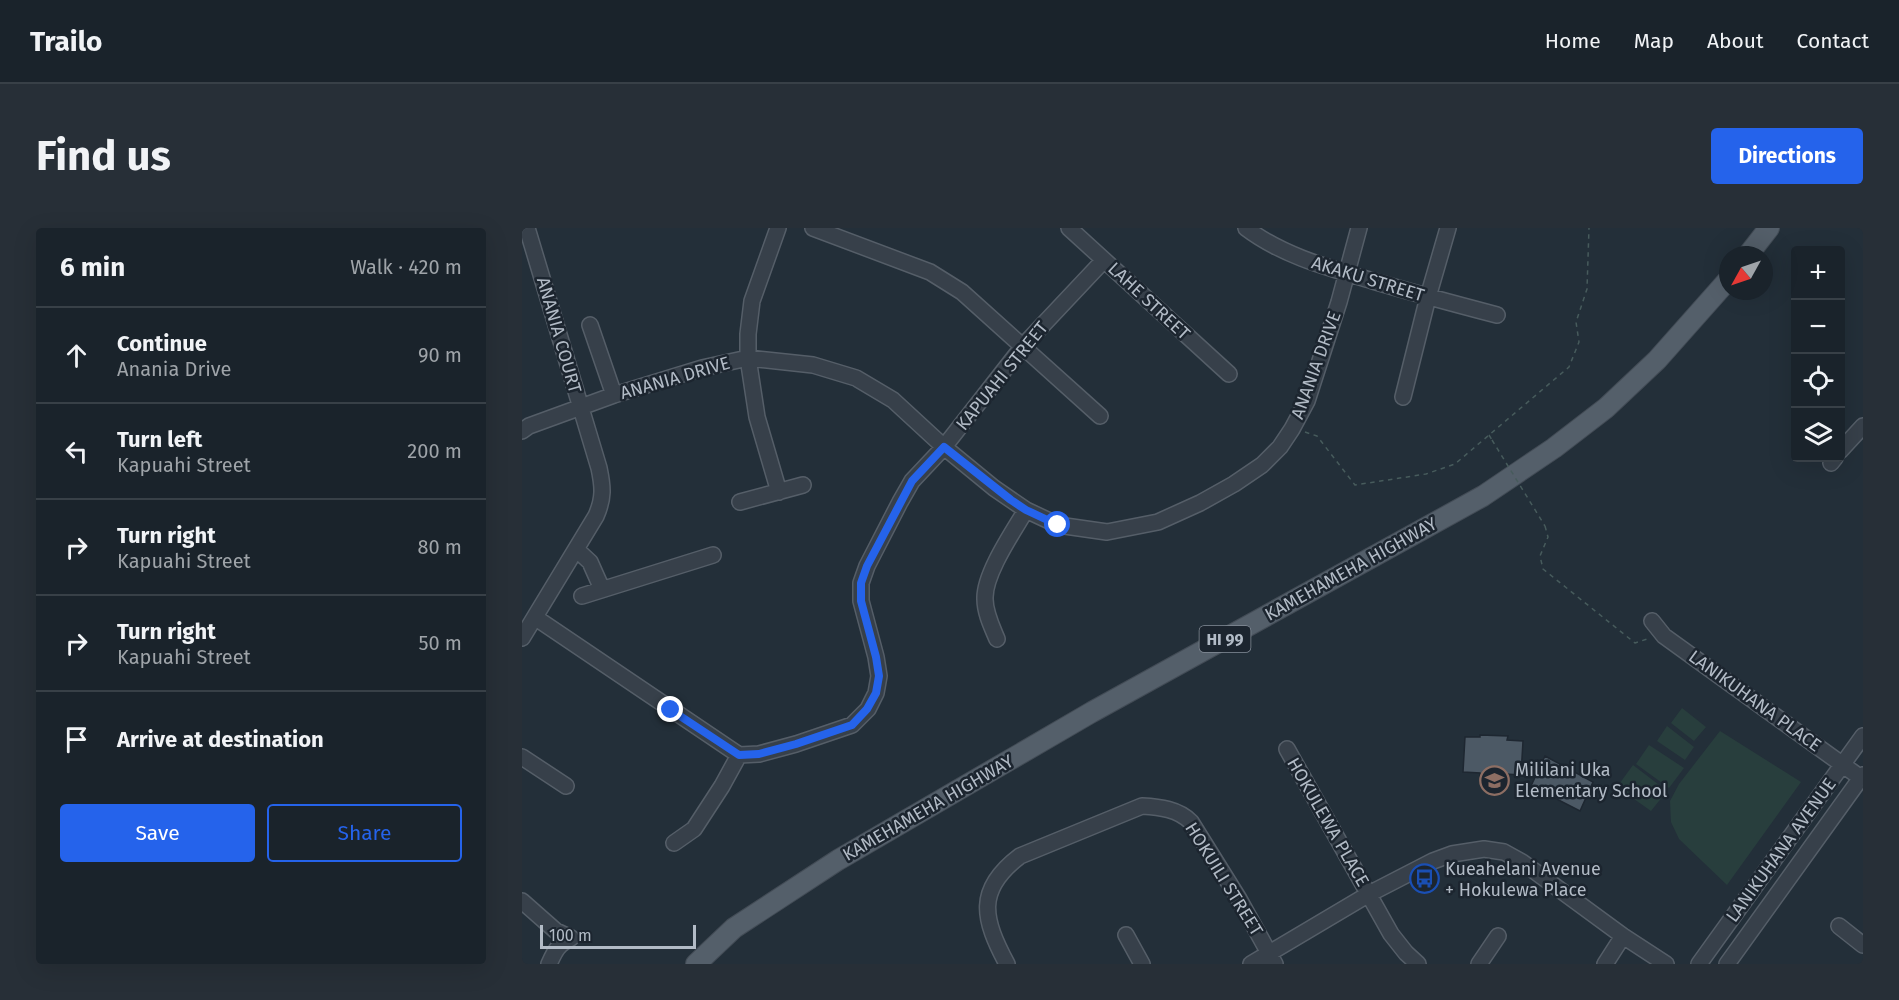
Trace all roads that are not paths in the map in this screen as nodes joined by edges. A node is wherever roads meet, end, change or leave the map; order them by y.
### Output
1 (527, 228) edge
2 (778, 228) edge
3 (813, 228) edge
4 (1069, 228) edge
5 (1246, 228) edge
6 (1359, 228) edge
7 (1448, 228) edge
8 (1769, 228) edge
9 (1755, 246) edge
10 (1104, 260) junction
11 (1348, 273) junction
12 (1719, 290) edge
13 (1428, 297) junction
14 (1497, 315) dead end
15 (591, 325) dead end
16 (1023, 346) junction
17 (748, 358) junction
18 (1228, 374) dead end
19 (614, 395) junction
20 (1403, 397) dead end
21 (580, 407) junction
22 (1100, 416) dead end
23 (1863, 426) edge
24 (522, 431) edge
25 (1845, 446) edge
26 (944, 447) junction
27 (803, 485) dead end
28 (779, 492) junction
29 (740, 502) dead end
30 (1026, 510) junction
31 (576, 549) junction
32 (713, 555) dead end
33 (602, 589) junction
34 (582, 596) dead end
35 (536, 618) junction
36 (1652, 621) dead end
37 (522, 639) edge
38 (997, 639) dead end
39 (1863, 736) edge
40 (1287, 749) dead end
41 (739, 755) junction
42 (522, 756) edge
43 (1842, 765) junction
44 (1862, 776) edge
45 (566, 786) dead end
46 (674, 843) dead end
47 (1369, 894) junction
48 (522, 901) edge
49 (1839, 927) dead end
50 (1126, 935) dead end
51 (1498, 936) dead end
52 (1623, 936) junction
53 (1863, 945) edge
54 (1272, 958) edge
55 (549, 964) edge
56 (696, 964) edge
57 (1007, 964) edge
58 (1142, 964) edge
59 (1251, 964) edge
60 (1418, 964) edge
61 (1479, 964) edge
62 (1605, 964) edge
63 (1666, 964) edge
64 (1699, 964) edge
65 (1727, 964) edge

1 - 21 street, ANANIA COURT
2 - 17 street
3 - 16 street
4 - 10 street, LAHE STREET
5 - 11 street, AKAKU STREET
6 - 11 street, ANANIA DRIVE
7 - 13 street
8 - 9 main road
10 - 16 street, KAPUAHI STREET
10 - 18 street, LAHE STREET
11 - 13 street, AKAKU STREET
11 - 30 street, ANANIA DRIVE
12 - 56 main road, KAMEHAMEHA HIGHWAY / HI 99
13 - 14 street, AKAKU STREET
13 - 20 street
15 - 19 street
16 - 22 street
16 - 26 street, KAPUAHI STREET
17 - 19 street, ANANIA DRIVE
17 - 26 street, ANANIA DRIVE
17 - 28 street
19 - 21 street, ANANIA DRIVE
21 - 24 street, ANANIA DRIVE
21 - 31 street, ANANIA COURT
23 - 25 street
26 - 30 street, ANANIA DRIVE
26 - 41 street, KAPUAHI STREET
27 - 28 street
28 - 29 street
30 - 38 street
31 - 33 street
31 - 35 street, ANANIA COURT
32 - 33 street
33 - 34 street
35 - 37 street, ANANIA COURT
35 - 41 street
36 - 43 street, LANIKUHANA PLACE
39 - 43 street, LANIKUHANA AVENUE
40 - 47 street, HOKULEWA PLACE
41 - 46 street
42 - 45 street
43 - 44 street, LANIKUHANA PLACE
43 - 64 street, LANIKUHANA AVENUE
44 - 65 street, LANIKUHANA AVENUE
47 - 52 street
47 - 54 street
47 - 60 street, HOKULEWA PLACE
48 - 55 street
49 - 53 street
50 - 58 street
51 - 61 street
52 - 62 street
52 - 63 street
54 - 57 street, HOKUILI STREET
54 - 59 street

